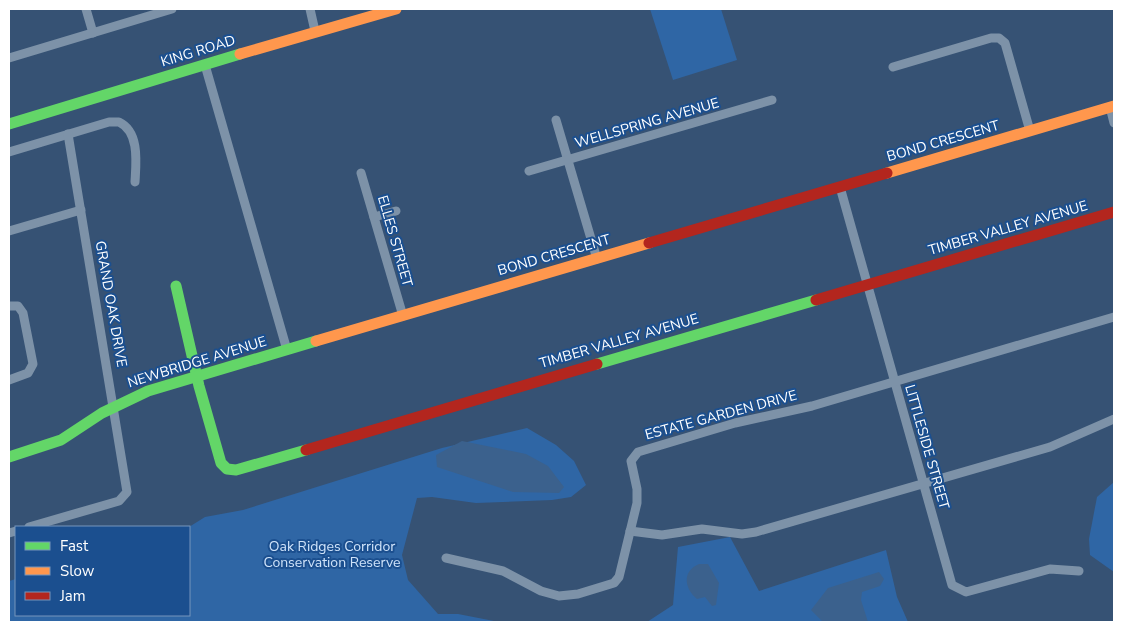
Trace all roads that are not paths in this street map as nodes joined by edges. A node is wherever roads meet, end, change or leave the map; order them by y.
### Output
1 (86, 9) edge
2 (172, 9) edge
3 (310, 9) edge
4 (396, 9) edge
5 (315, 31) junction
6 (93, 33) junction
7 (9, 58) edge
8 (205, 65) junction
9 (893, 66) dead end
10 (772, 100) dead end
11 (1112, 107) edge
12 (556, 120) dead end
13 (1114, 123) edge
14 (9, 124) edge
15 (1030, 131) junction
16 (68, 134) junction
17 (9, 152) edge
18 (568, 160) junction
19 (529, 171) dead end
20 (361, 173) dead end
21 (135, 182) dead end
22 (840, 188) junction
23 (81, 210) junction
24 (396, 211) dead end
25 (1114, 212) edge
26 (374, 217) junction
27 (9, 231) edge
28 (597, 259) junction
29 (865, 285) junction
30 (176, 286) dead end
31 (9, 306) edge
32 (403, 316) junction
33 (1114, 317) edge
34 (287, 350) junction
35 (197, 376) junction
36 (9, 380) edge
37 (894, 381) junction
38 (114, 407) junction
39 (1114, 419) edge
40 (9, 457) edge
41 (924, 484) junction
42 (32, 526) edge
43 (630, 531) junction
44 (446, 558) dead end
45 (1079, 571) dead end

1 - 6 street
2 - 6 street
3 - 5 street
4 - 5 street, KING ROAD
5 - 8 street, KING ROAD
6 - 7 street
8 - 14 street, KING ROAD
8 - 34 street
9 - 15 street
10 - 18 street, WELLSPRING AVENUE
11 - 13 street
11 - 15 street, BOND CRESCENT
12 - 18 street
15 - 22 street, BOND CRESCENT
16 - 17 street
16 - 21 street
16 - 23 street, GRAND OAK DRIVE
18 - 19 street, WELLSPRING AVENUE
18 - 28 street
20 - 26 street, ELLES STREET
22 - 28 street, BOND CRESCENT
22 - 29 street, LITTLESIDE STREET
23 - 27 street
23 - 38 street, GRAND OAK DRIVE
24 - 26 street
25 - 29 street, TIMBER VALLEY AVENUE
26 - 32 street, ELLES STREET
28 - 32 street, BOND CRESCENT
29 - 35 street, TIMBER VALLEY AVENUE
29 - 37 street, LITTLESIDE STREET
30 - 35 street, TIMBER VALLEY AVENUE
31 - 36 street
32 - 34 street, BOND CRESCENT
33 - 37 street, ESTATE GARDEN DRIVE
34 - 35 street, NEWBRIDGE AVENUE
35 - 38 street, NEWBRIDGE AVENUE
37 - 41 street, LITTLESIDE STREET
37 - 43 street, ESTATE GARDEN DRIVE
38 - 40 street, NEWBRIDGE AVENUE
38 - 42 street, GRAND OAK DRIVE
39 - 41 street
41 - 43 street
41 - 45 street, LITTLESIDE STREET
43 - 44 street, ESTATE GARDEN DRIVE

